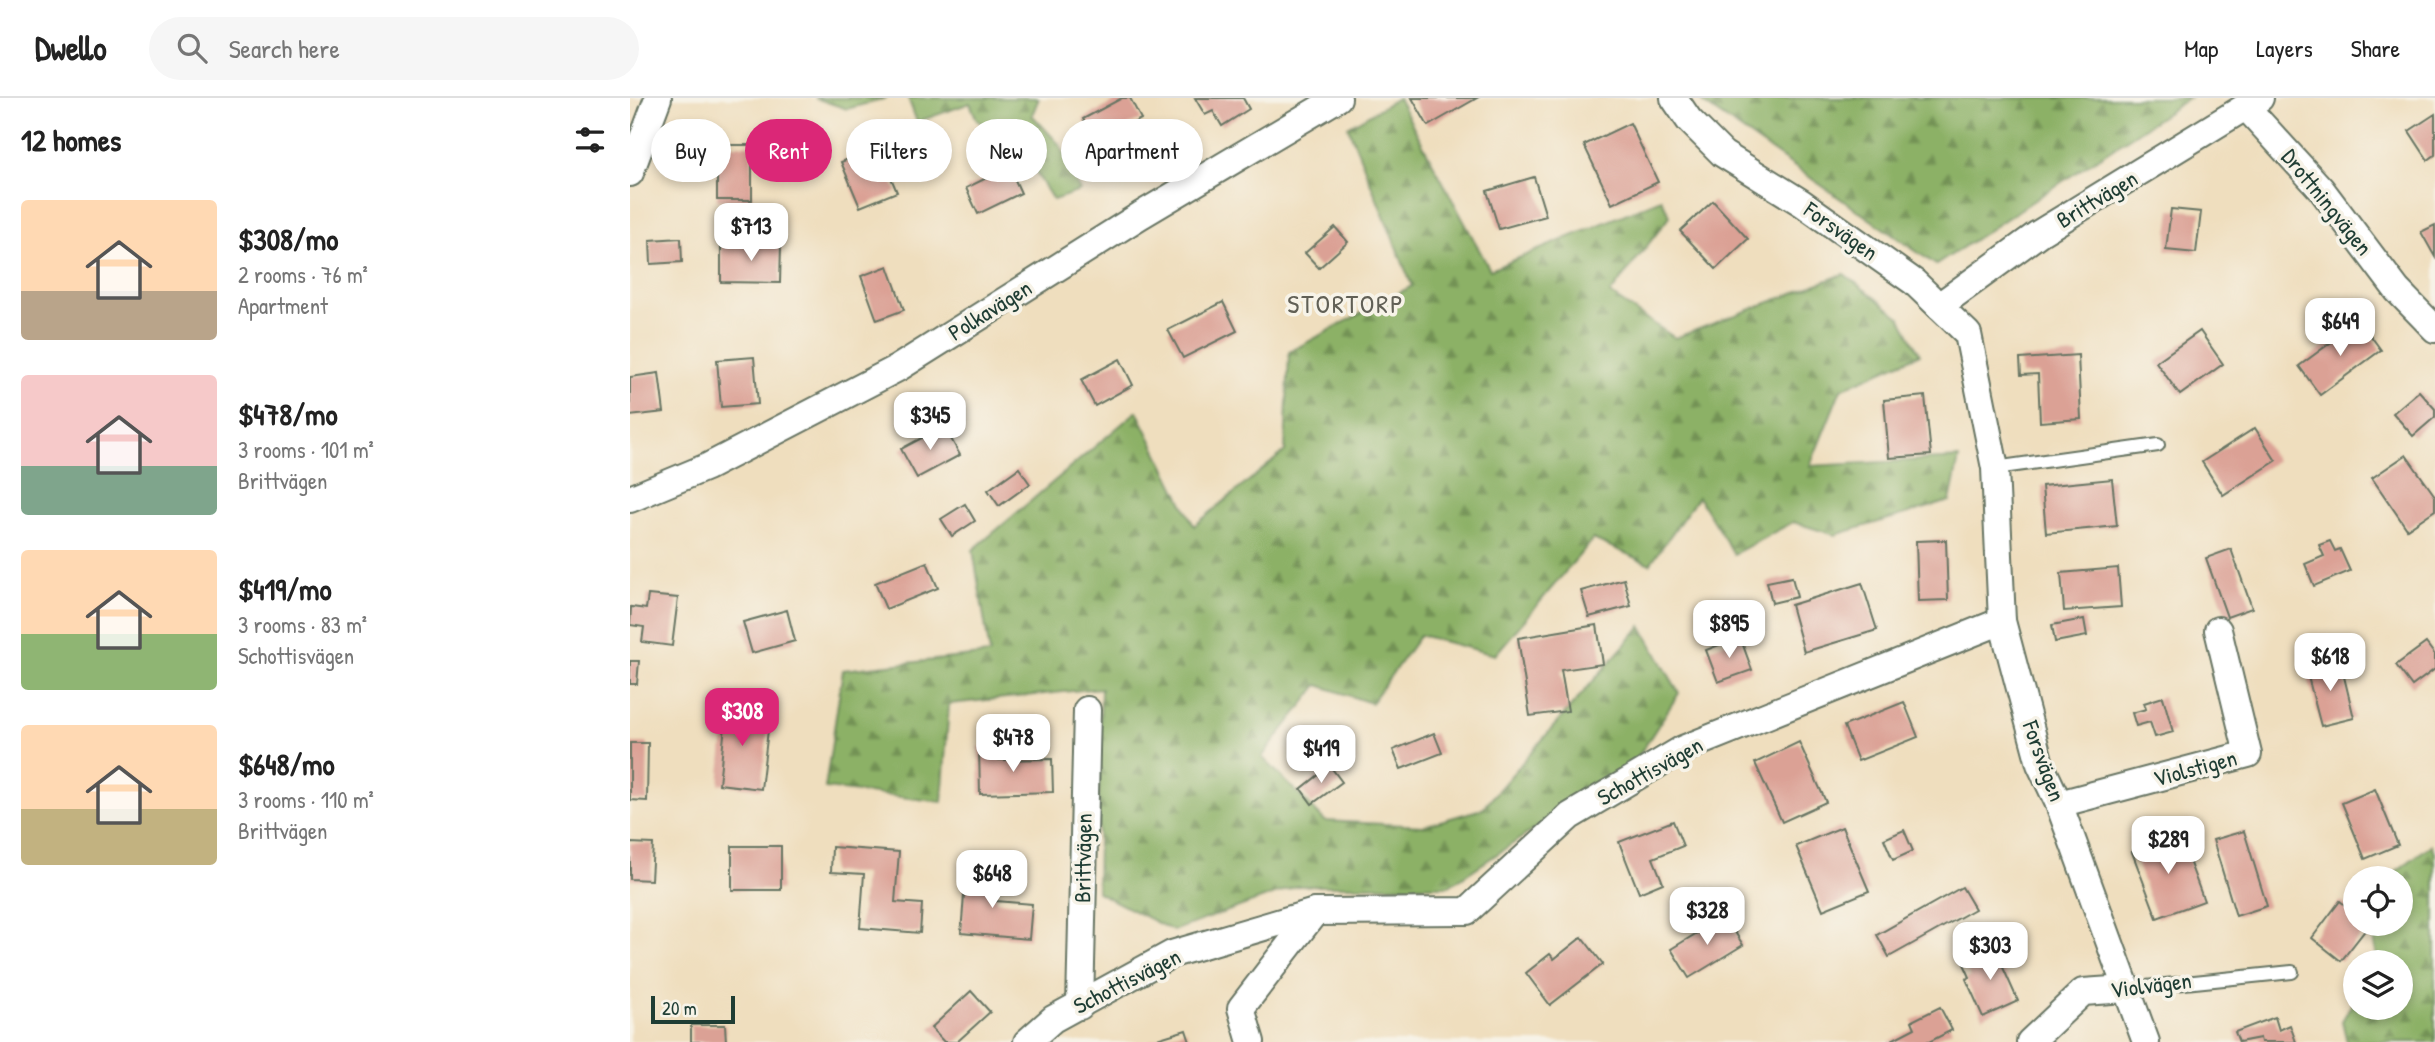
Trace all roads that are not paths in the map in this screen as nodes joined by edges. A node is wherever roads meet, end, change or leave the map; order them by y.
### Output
1 (658, 98) edge
2 (1338, 98) edge
3 (1674, 98) edge
4 (2253, 103) edge
5 (630, 173) edge
6 (1938, 306) junction
7 (2435, 329) edge
8 (2158, 444) dead end
9 (1995, 468) junction
10 (630, 499) edge
11 (2002, 621) junction
12 (2218, 631) dead end
13 (1087, 710) dead end
14 (2059, 804) junction
15 (1315, 912) junction
16 (2292, 972) dead end
17 (2126, 989) junction
18 (1080, 1006) junction
19 (1027, 1042) edge
20 (1251, 1042) edge
21 (2030, 1042) edge
22 (2146, 1042) edge

1 - 5 street
2 - 10 street, Polkavägen
3 - 6 street, Forsvägen
4 - 6 street, Brittvägen
4 - 7 street, Drottningvägen
6 - 9 street, Forsvägen
8 - 9 lane
9 - 11 street, Forsvägen
11 - 14 street, Forsvägen
11 - 15 street, Schottisvägen
12 - 14 street, Violstigen
13 - 18 street, Brittvägen
14 - 17 street, Forsvägen
15 - 18 street, Schottisvägen
15 - 20 street
16 - 17 lane, Violvägen
17 - 21 street, Violvägen
17 - 22 street, Forsvägen
18 - 19 street, Schottisvägen

